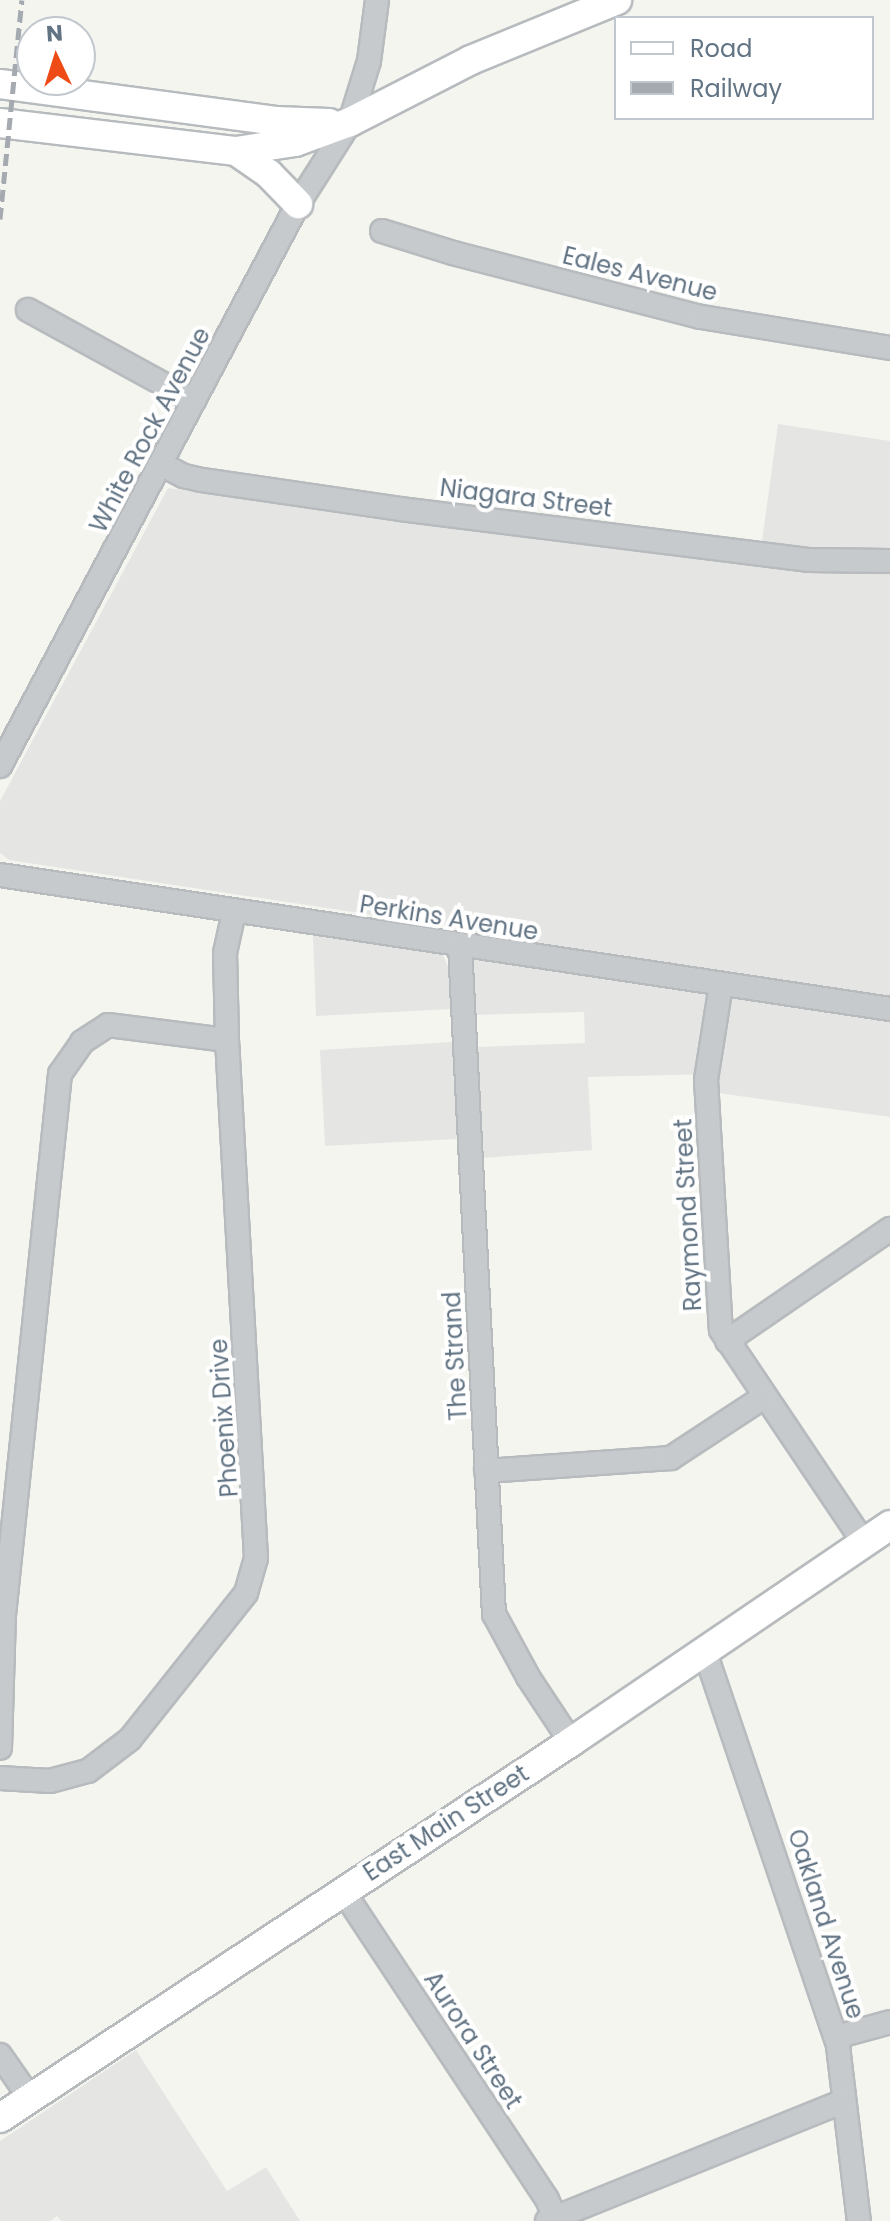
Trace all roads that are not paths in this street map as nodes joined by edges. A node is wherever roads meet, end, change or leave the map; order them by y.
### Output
1 (377, 0) edge
2 (617, 0) edge
3 (0, 84) edge
4 (120, 101) junction
5 (350, 122) junction
6 (0, 123) edge
7 (115, 136) junction
8 (236, 151) junction
9 (298, 204) junction
10 (382, 231) dead end
11 (28, 310) dead end
12 (890, 348) edge
13 (194, 401) junction
14 (161, 464) junction
15 (890, 561) edge
16 (0, 766) edge
17 (0, 867) edge
18 (0, 875) edge
19 (48, 883) junction
20 (234, 912) junction
21 (460, 946) junction
22 (721, 985) junction
23 (890, 1009) edge
24 (227, 1040) junction
25 (890, 1229) edge
26 (727, 1341) junction
27 (764, 1397) junction
28 (486, 1471) junction
29 (890, 1525) edge
30 (864, 1543) junction
31 (705, 1652) junction
32 (571, 1742) junction
33 (0, 1748) edge
34 (0, 1778) edge
35 (343, 1891) junction
36 (890, 2022) edge
37 (836, 2037) junction
38 (0, 2055) edge
39 (30, 2098) junction
40 (844, 2101) junction
41 (0, 2118) edge
42 (553, 2220) edge
43 (859, 2221) edge

1 - 5 street, White Rock Avenue
2 - 5 main road
3 - 4 main road
4 - 5 main road
4 - 7 main road
5 - 8 main road
5 - 9 street, White Rock Avenue
6 - 7 main road
7 - 8 main road
8 - 9 main road
9 - 13 street, White Rock Avenue
10 - 12 street, Eales Avenue
11 - 13 street
13 - 14 street, White Rock Avenue
14 - 15 street, Niagara Street
14 - 16 street, White Rock Avenue
17 - 19 street
18 - 19 street, Perkins Avenue
19 - 20 street, Perkins Avenue
20 - 21 street, Perkins Avenue
20 - 24 street, Phoenix Drive
21 - 22 street, Perkins Avenue
21 - 28 street, The Strand
22 - 23 street, Perkins Avenue
22 - 26 street, Raymond Street
24 - 33 street
24 - 34 street, Phoenix Drive
25 - 26 street
26 - 27 street, Raymond Street
27 - 28 street
27 - 30 street, Raymond Street
28 - 32 street, The Strand
29 - 30 main road, East Main Street
30 - 31 main road, East Main Street
31 - 32 main road, East Main Street
31 - 37 street, Oakland Avenue
32 - 35 main road, East Main Street
35 - 39 main road, East Main Street
35 - 42 street, Aurora Street
36 - 37 street
37 - 40 street, Oakland Avenue
38 - 39 street
39 - 41 main road, East Main Street
40 - 42 street
40 - 43 street, Oakland Avenue

